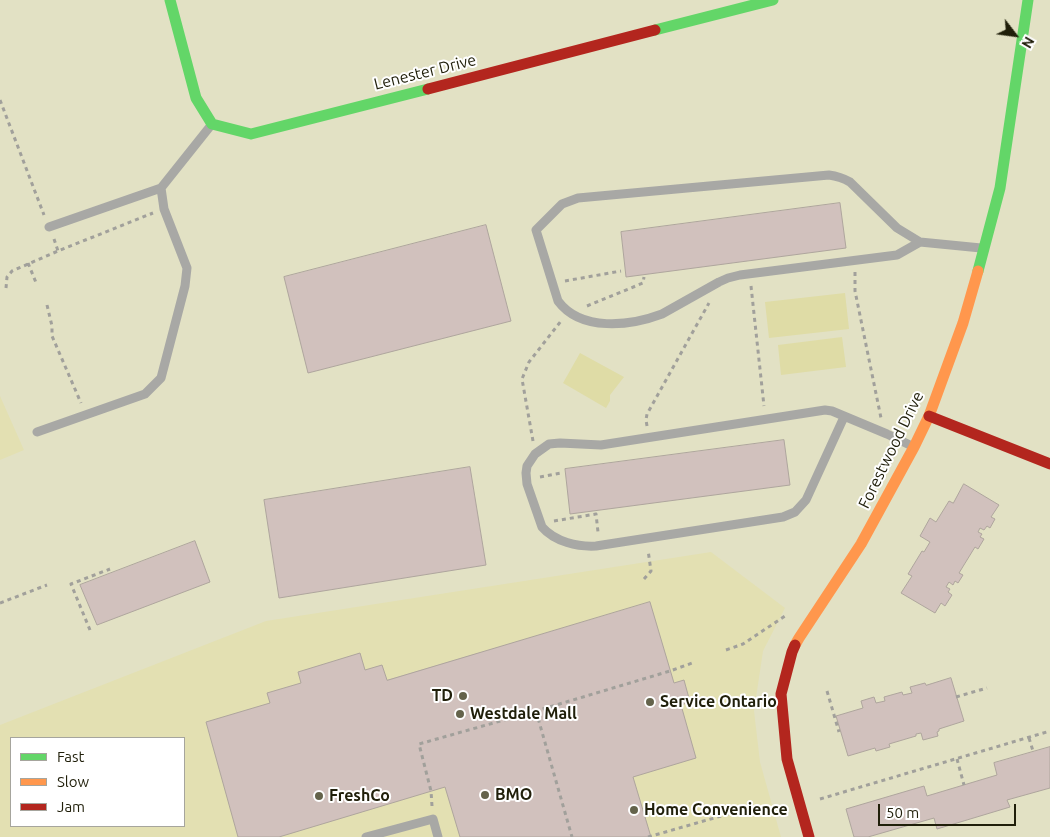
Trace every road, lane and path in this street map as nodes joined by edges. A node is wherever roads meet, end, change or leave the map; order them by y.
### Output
1 (170, 0) edge
2 (773, 0) edge
3 (1028, 0) edge
4 (0, 100) edge
5 (212, 124) junction
6 (162, 188) junction
7 (164, 209) junction
8 (49, 227) junction
9 (920, 242) junction
10 (984, 249) junction
11 (58, 250) junction
12 (854, 261) junction
13 (28, 263) junction
14 (621, 271) dead end
15 (644, 277) dead end
16 (553, 284) junction
17 (37, 285) dead end
18 (743, 285) dead end
19 (6, 288) dead end
20 (711, 300) dead end
21 (47, 305) dead end
22 (586, 306) dead end
23 (562, 320) dead end
24 (86, 415) junction
25 (929, 416) junction
26 (844, 417) junction
27 (765, 420) junction
28 (37, 432) dead end
29 (885, 433) junction
30 (650, 438) junction
31 (914, 447) junction
32 (539, 450) junction
33 (1050, 464) edge
34 (561, 473) dead end
35 (527, 484) junction
36 (542, 527) junction
37 (600, 545) junction
38 (647, 548) dead end
39 (110, 569) dead end
40 (644, 579) dead end
41 (47, 585) dead end
42 (0, 603) edge
43 (805, 627) junction
44 (90, 630) dead end
45 (726, 650) dead end
46 (695, 662) dead end
47 (987, 688) dead end
48 (827, 691) dead end
49 (956, 697) dead end
50 (536, 711) junction
51 (1050, 731) edge
52 (839, 732) dead end
53 (1029, 738) junction
54 (1034, 751) dead end
55 (957, 759) junction
56 (964, 785) dead end
57 (800, 805) junction
58 (735, 812) dead end
59 (432, 819) junction
60 (366, 837) edge
61 (438, 837) edge
62 (572, 837) edge
63 (648, 837) edge
64 (809, 837) edge

1 - 5 street
2 - 5 street, Lenester Drive
3 - 10 street, Forestwood Drive
4 - 8 path
5 - 6 lane
6 - 7 lane
6 - 8 lane
7 - 11 path
7 - 24 lane
8 - 11 path
9 - 10 lane
9 - 12 lane
9 - 16 lane
10 - 25 street, Forestwood Drive
11 - 13 path
12 - 16 lane
12 - 29 path
13 - 17 path
13 - 19 path
14 - 16 path
15 - 22 path
18 - 27 path
20 - 30 path
21 - 24 path
23 - 32 path
24 - 28 lane
25 - 31 street, Forestwood Drive
25 - 33 street
26 - 27 lane
26 - 29 lane
26 - 37 lane
27 - 30 lane
29 - 31 lane
30 - 32 lane
31 - 43 street, Forestwood Drive
32 - 35 lane
34 - 35 path
35 - 36 lane
36 - 37 lane
36 - 37 path
38 - 40 path
39 - 44 path
41 - 42 path
43 - 45 path
43 - 57 street, Forestwood Drive
46 - 50 path
47 - 49 path
48 - 52 path
50 - 59 path
50 - 62 path
51 - 53 path
53 - 54 path
53 - 55 path
55 - 56 path
55 - 57 path
57 - 64 street, Forestwood Drive
58 - 63 path
59 - 60 lane
59 - 61 lane

